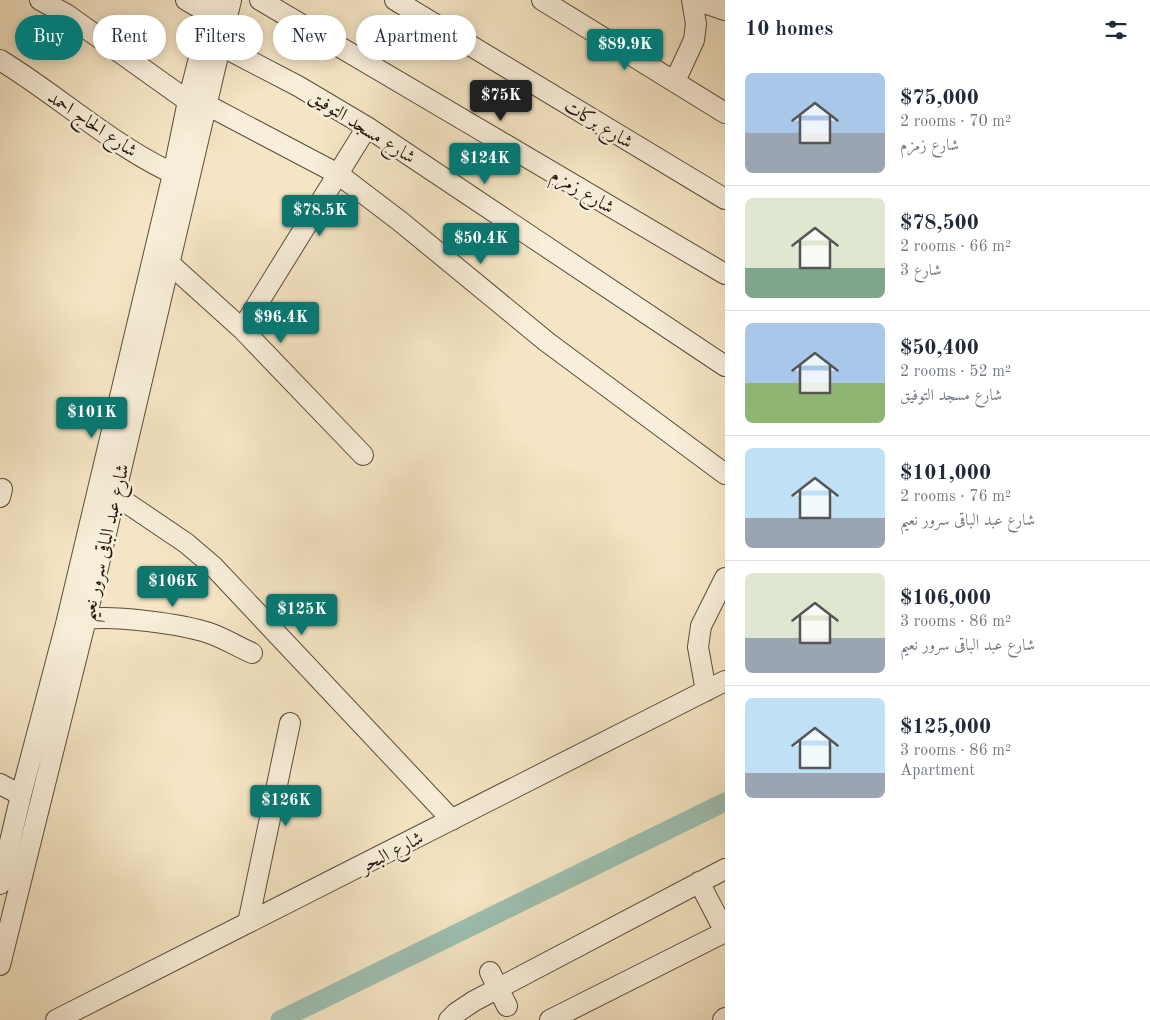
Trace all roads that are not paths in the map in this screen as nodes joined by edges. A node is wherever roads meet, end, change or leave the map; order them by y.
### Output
1 (40, 0) edge
2 (186, 0) edge
3 (232, 0) edge
4 (260, 0) edge
5 (396, 0) edge
6 (542, 0) edge
7 (692, 0) edge
8 (696, 0) edge
9 (725, 10) edge
10 (217, 13) edge
11 (0, 60) edge
12 (215, 60) edge
13 (248, 60) edge
14 (675, 81) junction
15 (198, 103) junction
16 (725, 113) edge
17 (368, 127) junction
18 (338, 174) junction
19 (181, 178) junction
20 (725, 199) edge
21 (170, 264) junction
22 (725, 274) edge
23 (242, 329) junction
24 (725, 366) edge
25 (363, 455) dead end
26 (725, 474) edge
27 (115, 495) junction
28 (725, 578) edge
29 (86, 619) junction
30 (252, 653) dead end
31 (725, 681) edge
32 (706, 690) junction
33 (290, 723) dead end
34 (0, 784) edge
35 (21, 795) junction
36 (452, 820) junction
37 (725, 869) edge
38 (699, 882) junction
39 (0, 884) edge
40 (248, 923) junction
41 (723, 938) edge
42 (0, 965) edge
43 (56, 1020) edge
44 (449, 1020) edge
45 (550, 1020) edge

1 - 15 street
2 - 10 street
3 - 10 street, شارع عبد الباقى سرور نعيم
4 - 22 street, شارع زمزم
5 - 20 street, شارع بركات
6 - 14 street
7 - 14 street
8 - 9 street
10 - 15 street, شارع عبد الباقى سرور نعيم
11 - 19 street, شارع الحاج احمد
12 - 15 street, شارع عبد الباقى سرور نعيم
13 - 17 street, شارع مسجد التوفيق
14 - 16 street
15 - 18 street
15 - 19 street, شارع عبد الباقى سرور نعيم
17 - 18 street
17 - 24 street, شارع مسجد التوفيق
18 - 23 street
18 - 26 street
19 - 21 street, شارع عبد الباقى سرور نعيم
19 - 35 street, شارع عبد الباقى سرور نعيم
21 - 23 street
21 - 27 street, شارع عبد الباقى سرور نعيم
23 - 25 street
27 - 29 street, شارع عبد الباقى سرور نعيم
27 - 36 street
28 - 32 street
29 - 30 street
29 - 42 street, شارع عبد الباقى سرور نعيم
31 - 32 street, شارع البحر
32 - 36 street, شارع البحر
33 - 40 street
34 - 35 street
35 - 39 street, شارع عبد الباقى سرور نعيم
36 - 40 street, شارع البحر
37 - 38 street
38 - 41 street
38 - 44 street
40 - 43 street, شارع البحر
41 - 45 street

